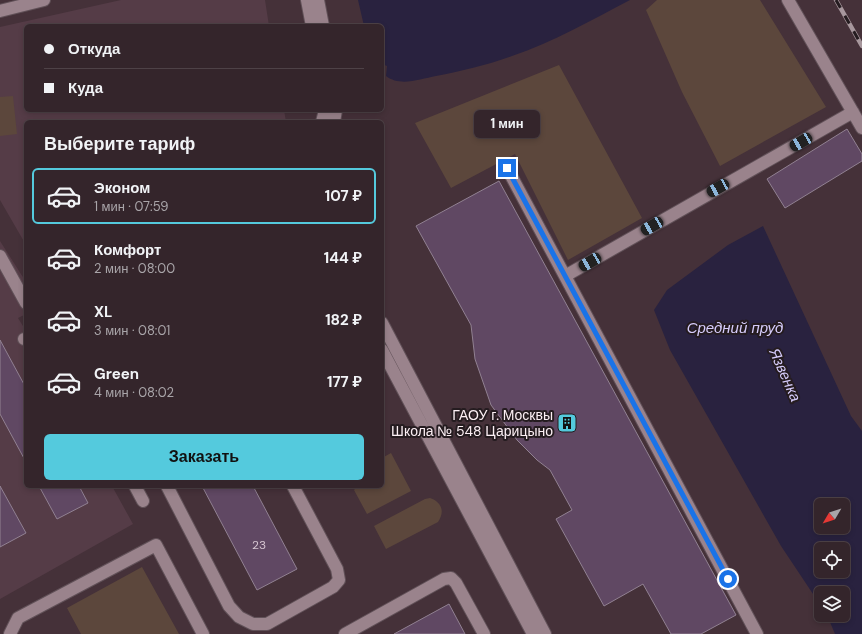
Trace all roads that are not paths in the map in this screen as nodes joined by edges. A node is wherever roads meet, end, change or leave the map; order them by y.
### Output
1 (44, 0) edge
2 (307, 0) edge
3 (318, 0) edge
4 (788, 0) edge
5 (0, 11) edge
6 (312, 24) edge
7 (323, 24) edge
8 (853, 112) junction
9 (862, 128) edge
10 (507, 168) dead end
11 (0, 256) edge
12 (565, 276) junction
13 (24, 299) edge
14 (384, 327) edge
15 (384, 354) edge
16 (136, 488) edge
17 (168, 488) edge
18 (293, 488) edge
19 (143, 501) dead end
20 (534, 631) edge
21 (10, 634) edge
22 (203, 634) edge
23 (345, 634) edge
24 (484, 634) edge
25 (757, 634) edge

1 - 5 street
2 - 6 street
3 - 7 street
4 - 8 street
8 - 9 street
8 - 12 street
10 - 12 street
11 - 13 street
12 - 25 street
14 - 20 street
15 - 20 street
16 - 19 street
17 - 18 street
21 - 22 street
23 - 24 street

